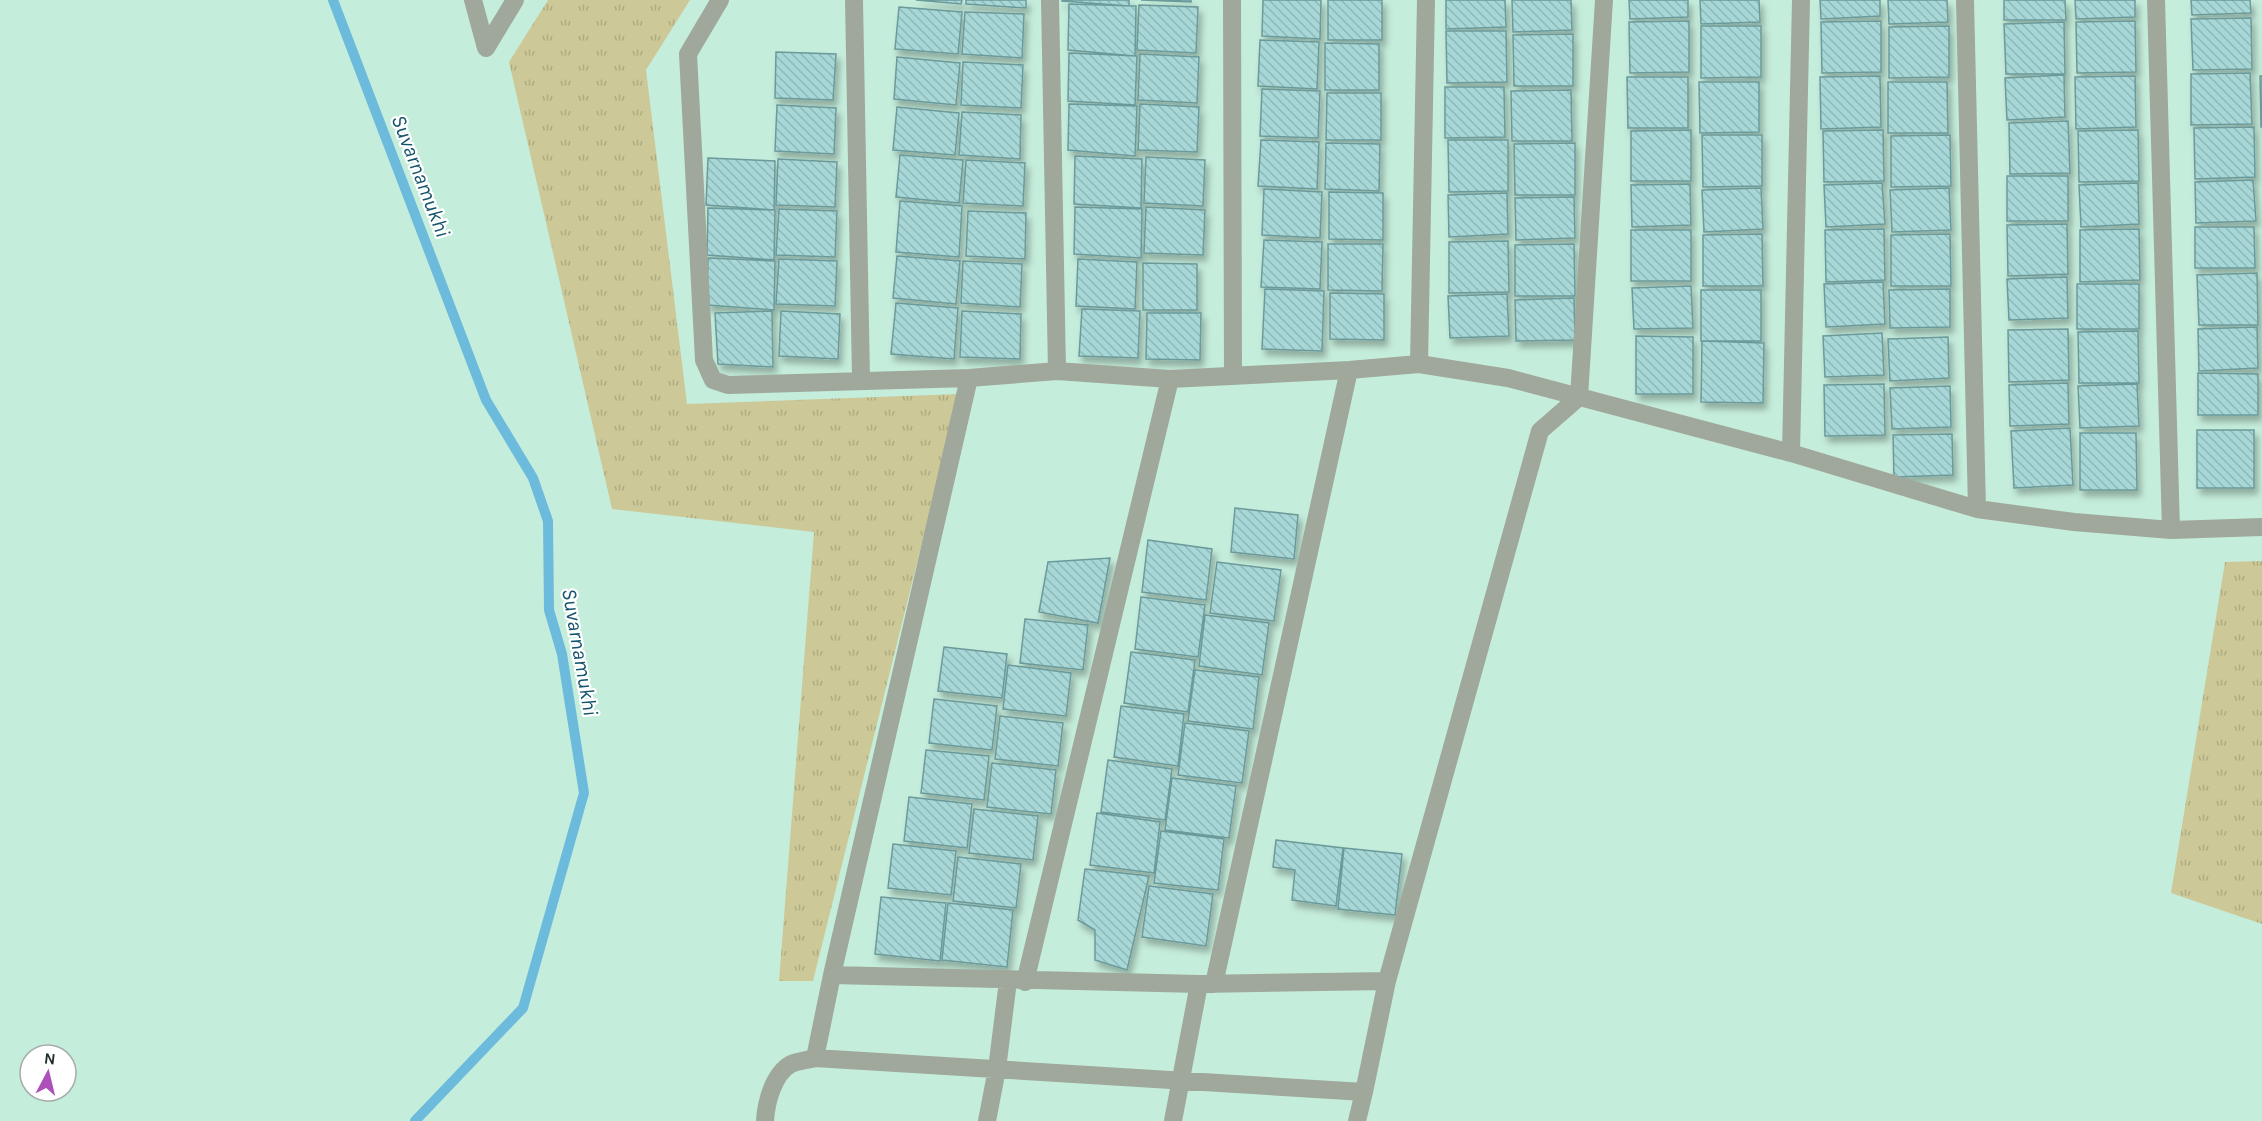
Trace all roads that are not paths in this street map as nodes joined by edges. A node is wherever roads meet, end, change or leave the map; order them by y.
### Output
1 (473, 0) edge
2 (515, 0) edge
3 (720, 0) edge
4 (854, 0) edge
5 (1050, 0) edge
6 (1232, 0) edge
7 (1426, 0) edge
8 (1604, 0) edge
9 (1801, 0) edge
10 (1965, 0) edge
11 (2156, 0) edge
12 (1419, 363) junction
13 (1349, 370) junction
14 (1057, 371) junction
15 (1233, 374) junction
16 (969, 378) junction
17 (861, 379) junction
18 (1170, 379) junction
19 (1579, 398) junction
20 (1791, 453) junction
21 (1977, 509) junction
22 (2262, 527) edge
23 (2171, 530) junction
24 (832, 975) junction
25 (1387, 981) junction
26 (1016, 982) junction
27 (1206, 984) junction
28 (815, 1058) junction
29 (997, 1070) junction
30 (1182, 1082) junction
31 (1364, 1092) junction
32 (765, 1121) edge
33 (987, 1121) edge
34 (1173, 1121) edge
35 (1357, 1121) edge

1 - 2 street
3 - 17 street
4 - 17 street
5 - 14 street
6 - 15 street
7 - 12 street
8 - 19 street
9 - 20 street
10 - 21 street
11 - 23 street
12 - 13 street
12 - 19 street
13 - 15 street
13 - 27 street
14 - 16 street
14 - 18 street
15 - 18 street
16 - 17 street
16 - 24 street
18 - 26 street
19 - 20 street
19 - 25 street
20 - 21 street
21 - 23 street
22 - 23 street
24 - 26 street
24 - 28 street
25 - 27 street
25 - 31 street
26 - 27 street
26 - 29 street
27 - 30 street
28 - 29 street
28 - 32 street
29 - 30 street
29 - 33 street
30 - 31 street
30 - 34 street
31 - 35 street

